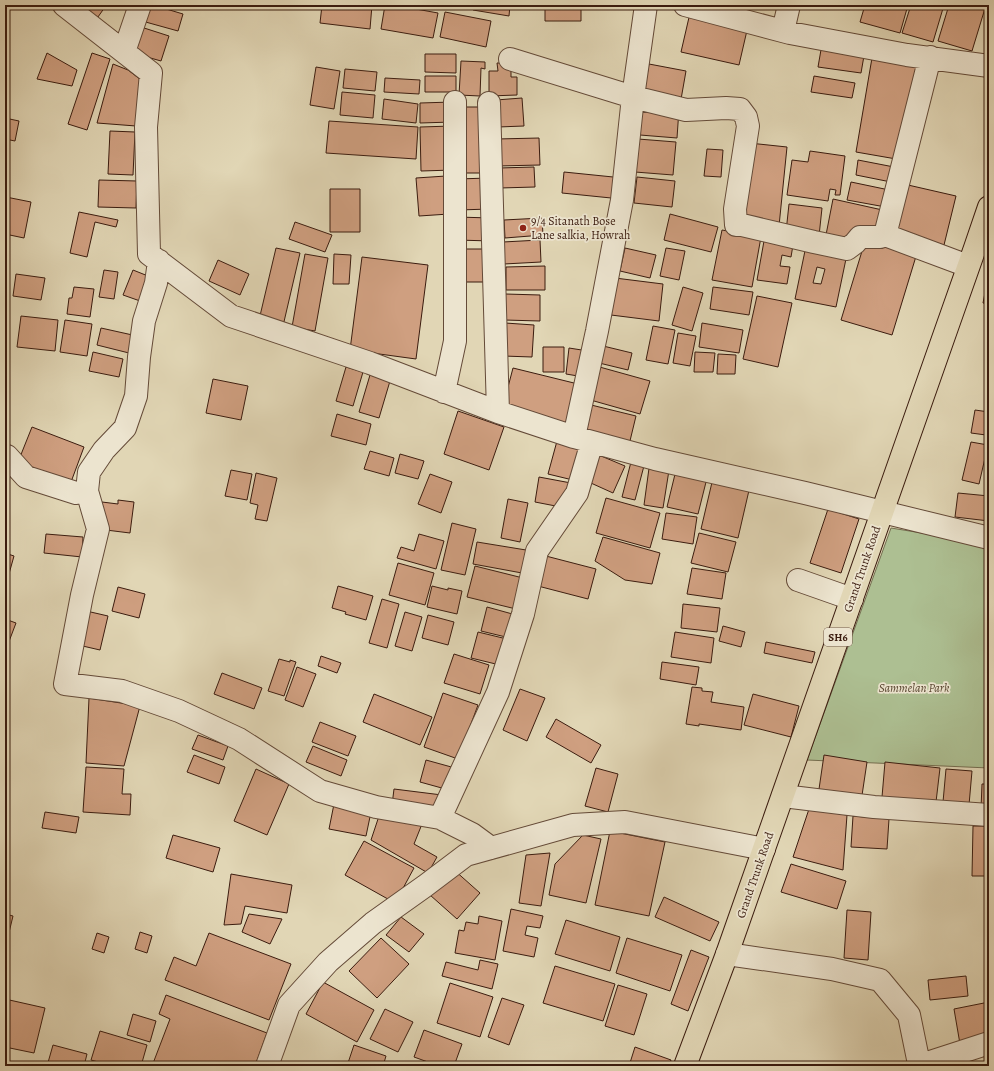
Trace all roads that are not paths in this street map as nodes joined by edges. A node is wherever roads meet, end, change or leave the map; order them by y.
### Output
1 (64, 5) edge
2 (140, 5) edge
3 (646, 5) edge
4 (685, 5) edge
5 (789, 5) edge
6 (783, 31) junction
7 (124, 52) junction
8 (930, 58) junction
9 (510, 59) dead end
10 (989, 66) edge
11 (633, 97) junction
12 (455, 102) dead end
13 (489, 103) dead end
14 (989, 207) edge
15 (885, 235) junction
16 (159, 261) junction
17 (968, 266) junction
18 (444, 392) junction
19 (498, 412) junction
20 (583, 440) junction
21 (5, 456) edge
22 (87, 491) junction
23 (882, 512) junction
24 (989, 538) edge
25 (798, 580) dead end
26 (852, 599) junction
27 (783, 796) junction
28 (989, 815) edge
29 (440, 818) junction
30 (491, 848) junction
31 (764, 849) junction
32 (727, 954) junction
33 (989, 1043) edge
34 (267, 1066) edge
35 (685, 1066) edge
36 (918, 1066) edge

1 - 7 street
2 - 7 street
3 - 11 street
4 - 6 street
5 - 6 street
6 - 8 street
7 - 16 street
8 - 10 street
8 - 15 street
9 - 11 street
11 - 15 street
11 - 20 street
12 - 18 street
13 - 19 street
14 - 17 main road, Grand Trunk Road / SH6
15 - 17 street
16 - 18 street
16 - 22 street
17 - 23 main road, Grand Trunk Road / SH6
18 - 19 street
19 - 20 street
20 - 23 street
20 - 29 street
21 - 22 street
22 - 29 street
23 - 24 street
23 - 26 main road, Grand Trunk Road / SH6
25 - 26 street
26 - 27 main road, Grand Trunk Road / SH6
27 - 28 street
27 - 31 main road, Grand Trunk Road / SH6
29 - 30 street
30 - 31 street
30 - 34 street
31 - 32 main road, Grand Trunk Road / SH6
32 - 35 main road, Grand Trunk Road / SH6
32 - 36 street
33 - 36 street

